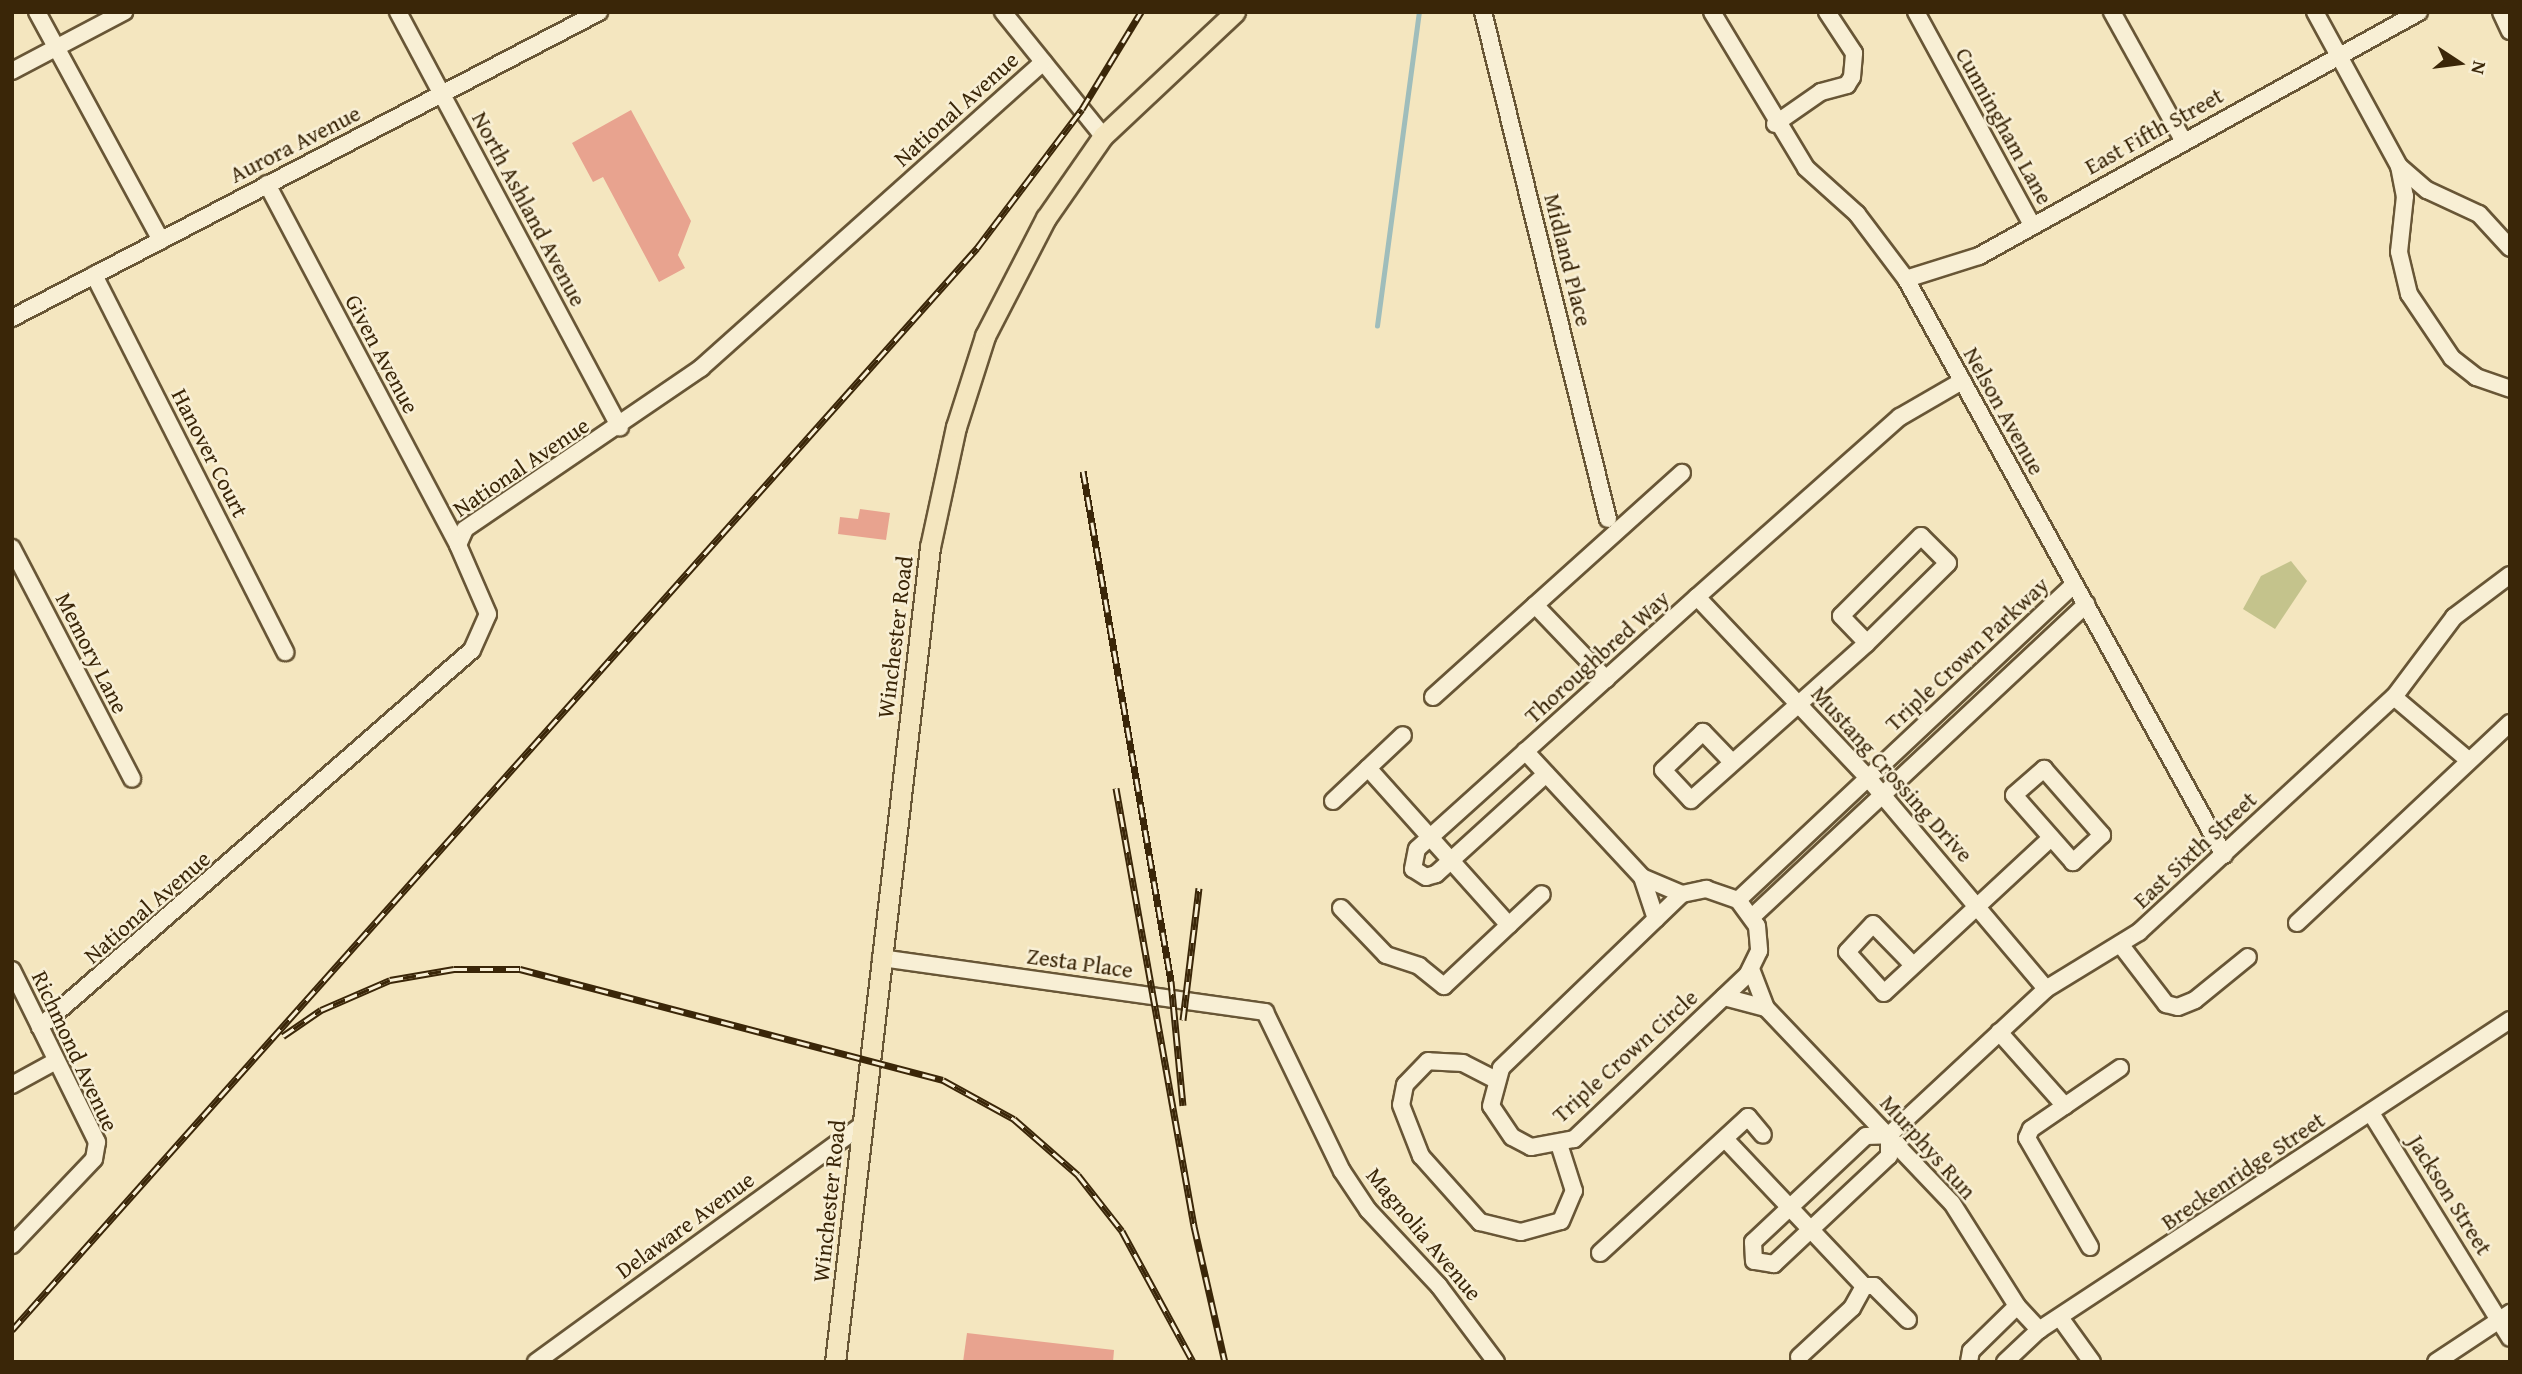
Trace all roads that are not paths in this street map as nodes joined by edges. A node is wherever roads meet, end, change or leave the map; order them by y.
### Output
1 (37, 12) edge
2 (124, 12) edge
3 (398, 12) edge
4 (599, 12) edge
5 (1003, 12) edge
6 (1235, 12) edge
7 (1483, 12) edge
8 (1712, 12) edge
9 (1827, 12) edge
10 (1916, 12) edge
11 (2112, 12) edge
12 (2315, 12) edge
13 (2419, 12) edge
14 (2501, 12) edge
15 (2510, 31) edge
16 (56, 48) junction
17 (2338, 57) junction
18 (1043, 62) junction
19 (12, 71) edge
20 (442, 95) junction
21 (1775, 124) junction
22 (1103, 136) junction
23 (2183, 140) junction
24 (2399, 166) junction
25 (267, 184) junction
26 (2443, 196) junction
27 (2402, 218) junction
28 (2032, 225) junction
29 (161, 240) junction
30 (2510, 247) edge
31 (94, 275) junction
32 (1906, 279) junction
33 (12, 318) edge
34 (1962, 381) junction
35 (2509, 388) edge
36 (621, 427) junction
37 (1682, 473) dead end
38 (1608, 519) dead end
39 (458, 545) junction
40 (12, 548) edge
41 (2510, 575) edge
42 (2074, 584) junction
43 (1697, 597) junction
44 (2086, 604) junction
45 (1535, 605) junction
46 (1865, 641) junction
47 (285, 652) dead end
48 (1606, 679) junction
49 (1433, 697) dead end
50 (2394, 697) junction
51 (1796, 703) junction
52 (2510, 723) edge
53 (1403, 735) dead end
54 (1525, 751) junction
55 (2467, 759) junction
56 (1732, 762) dead end
57 (1368, 768) junction
58 (1546, 774) junction
59 (1868, 778) junction
60 (132, 779) dead end
61 (1881, 794) junction
62 (1333, 801) dead end
63 (1430, 837) junction
64 (2051, 838) junction
65 (2224, 855) junction
66 (1452, 860) junction
67 (1642, 877) junction
68 (1542, 894) dead end
69 (1682, 894) junction
70 (1738, 900) junction
71 (1979, 904) junction
72 (1341, 908) dead end
73 (1752, 917) junction
74 (1656, 919) junction
75 (2297, 923) dead end
76 (1510, 925) junction
77 (2120, 944) junction
78 (2248, 957) dead end
79 (881, 958) junction
80 (1913, 965) dead end
81 (1751, 969) junction
82 (12, 970) edge
83 (2046, 989) junction
84 (1724, 997) junction
85 (1766, 1008) junction
86 (1270, 1018) joint
87 (2510, 1020) edge
88 (40, 1027) junction
89 (1999, 1032) junction
90 (56, 1061) junction
91 (2120, 1068) dead end
92 (1496, 1080) junction
93 (12, 1085) edge
94 (2065, 1106) junction
95 (2371, 1113) junction
96 (862, 1126) junction
97 (1763, 1135) dead end
98 (1889, 1135) junction
99 (1726, 1139) junction
100 (1559, 1144) junction
101 (1790, 1206) junction
102 (1811, 1230) junction
103 (12, 1245) edge
104 (2090, 1247) dead end
105 (1600, 1253) dead end
106 (1864, 1286) junction
107 (2017, 1306) junction
108 (2505, 1316) edge
109 (2061, 1319) junction
110 (1908, 1320) dead end
111 (2039, 1330) junction
112 (2510, 1338) edge
113 (1799, 1357) dead end
114 (536, 1362) edge
115 (835, 1362) edge
116 (1496, 1362) edge
117 (1969, 1362) edge
118 (2005, 1362) edge
119 (2092, 1362) edge
120 (2437, 1362) edge

1 - 16 street
2 - 16 street
3 - 20 street, North Ashland Avenue
4 - 20 street, Aurora Avenue
5 - 18 street
6 - 22 main road, Winchester Road
7 - 38 street, Midland Place
8 - 21 street, Nelson Avenue
9 - 21 street
10 - 28 street, Cunningham Lane
11 - 23 street
12 - 17 street
13 - 17 street, East Fifth Street
14 - 15 street
16 - 19 street
16 - 29 street
17 - 23 street, East Fifth Street
17 - 24 street
18 - 22 street
18 - 36 street, National Avenue
20 - 25 street, Aurora Avenue
20 - 36 street, North Ashland Avenue
21 - 32 street, Nelson Avenue
22 - 79 main road, Winchester Road
23 - 28 street, East Fifth Street
24 - 26 street
24 - 27 street
25 - 29 street, Aurora Avenue
25 - 39 street, Given Avenue
26 - 27 street
26 - 30 street
27 - 35 street
28 - 32 street, East Fifth Street
29 - 31 street, Aurora Avenue
31 - 33 street, Aurora Avenue
31 - 47 street, Hanover Court
32 - 34 street, Nelson Avenue
34 - 42 street, Nelson Avenue
34 - 43 street, Thoroughbred Way
36 - 39 street, National Avenue
37 - 45 street
39 - 88 street, National Avenue
40 - 60 street, Memory Lane
41 - 50 street, East Sixth Street
42 - 44 street, Nelson Avenue
42 - 59 street, Triple Crown Parkway
43 - 48 street, Thoroughbred Way
43 - 51 street, Mustang Crossing Drive
44 - 61 street, Triple Crown Parkway
44 - 65 street, Nelson Avenue
45 - 48 street
45 - 49 street
46 - 46 street
46 - 51 street
48 - 54 street, Thoroughbred Way
50 - 55 street
50 - 65 street, East Sixth Street
51 - 56 street
51 - 59 street, Mustang Crossing Drive
52 - 55 street
53 - 57 street
54 - 58 street
54 - 63 street, Thoroughbred Way
55 - 75 street
57 - 62 street
57 - 63 street
58 - 66 street, Thoroughbred Way
58 - 67 street
59 - 61 street, Mustang Crossing Drive
59 - 70 street, Triple Crown Parkway
61 - 71 street, Mustang Crossing Drive
61 - 73 street, Triple Crown Parkway
63 - 66 street
63 - 66 street, Thoroughbred Way
64 - 64 street
64 - 71 street
65 - 77 street, East Sixth Street
66 - 76 street
67 - 69 street
67 - 74 street
68 - 76 street
69 - 70 street
69 - 74 street
70 - 73 street
71 - 80 street
71 - 83 street, Mustang Crossing Drive
72 - 76 street
73 - 81 street
74 - 92 street
77 - 78 street
77 - 83 street, East Sixth Street
79 - 86 street, Zesta Place
79 - 96 main road, Winchester Road
81 - 84 street, Triple Crown Circle
81 - 85 street, Murphys Run
82 - 88 street, Richmond Avenue
83 - 89 street, East Sixth Street
84 - 85 street
84 - 100 street, Triple Crown Circle
85 - 98 street, Murphys Run
86 - 116 street, Magnolia Avenue
87 - 95 street, Breckenridge Street
88 - 90 street, Richmond Avenue
89 - 94 street
89 - 98 street, East Sixth Street
90 - 93 street
90 - 103 street, Richmond Avenue
91 - 94 street
92 - 100 street, Triple Crown Circle
92 - 100 street
94 - 104 street
95 - 108 street, Jackson Street
95 - 109 street, Breckenridge Street
96 - 114 street, Delaware Avenue
96 - 115 main road, Winchester Road
97 - 99 street
98 - 101 street, East Sixth Street
98 - 102 street, East Sixth Street
98 - 107 street, Murphys Run
99 - 101 street
99 - 105 street
101 - 102 street
101 - 102 street, East Sixth Street
102 - 106 street
106 - 110 street
106 - 113 street
107 - 111 street, Murphys Run
107 - 117 street
108 - 112 street, Jackson Street
108 - 120 street
109 - 111 street, Breckenridge Street
109 - 119 street
111 - 118 street, Breckenridge Street

